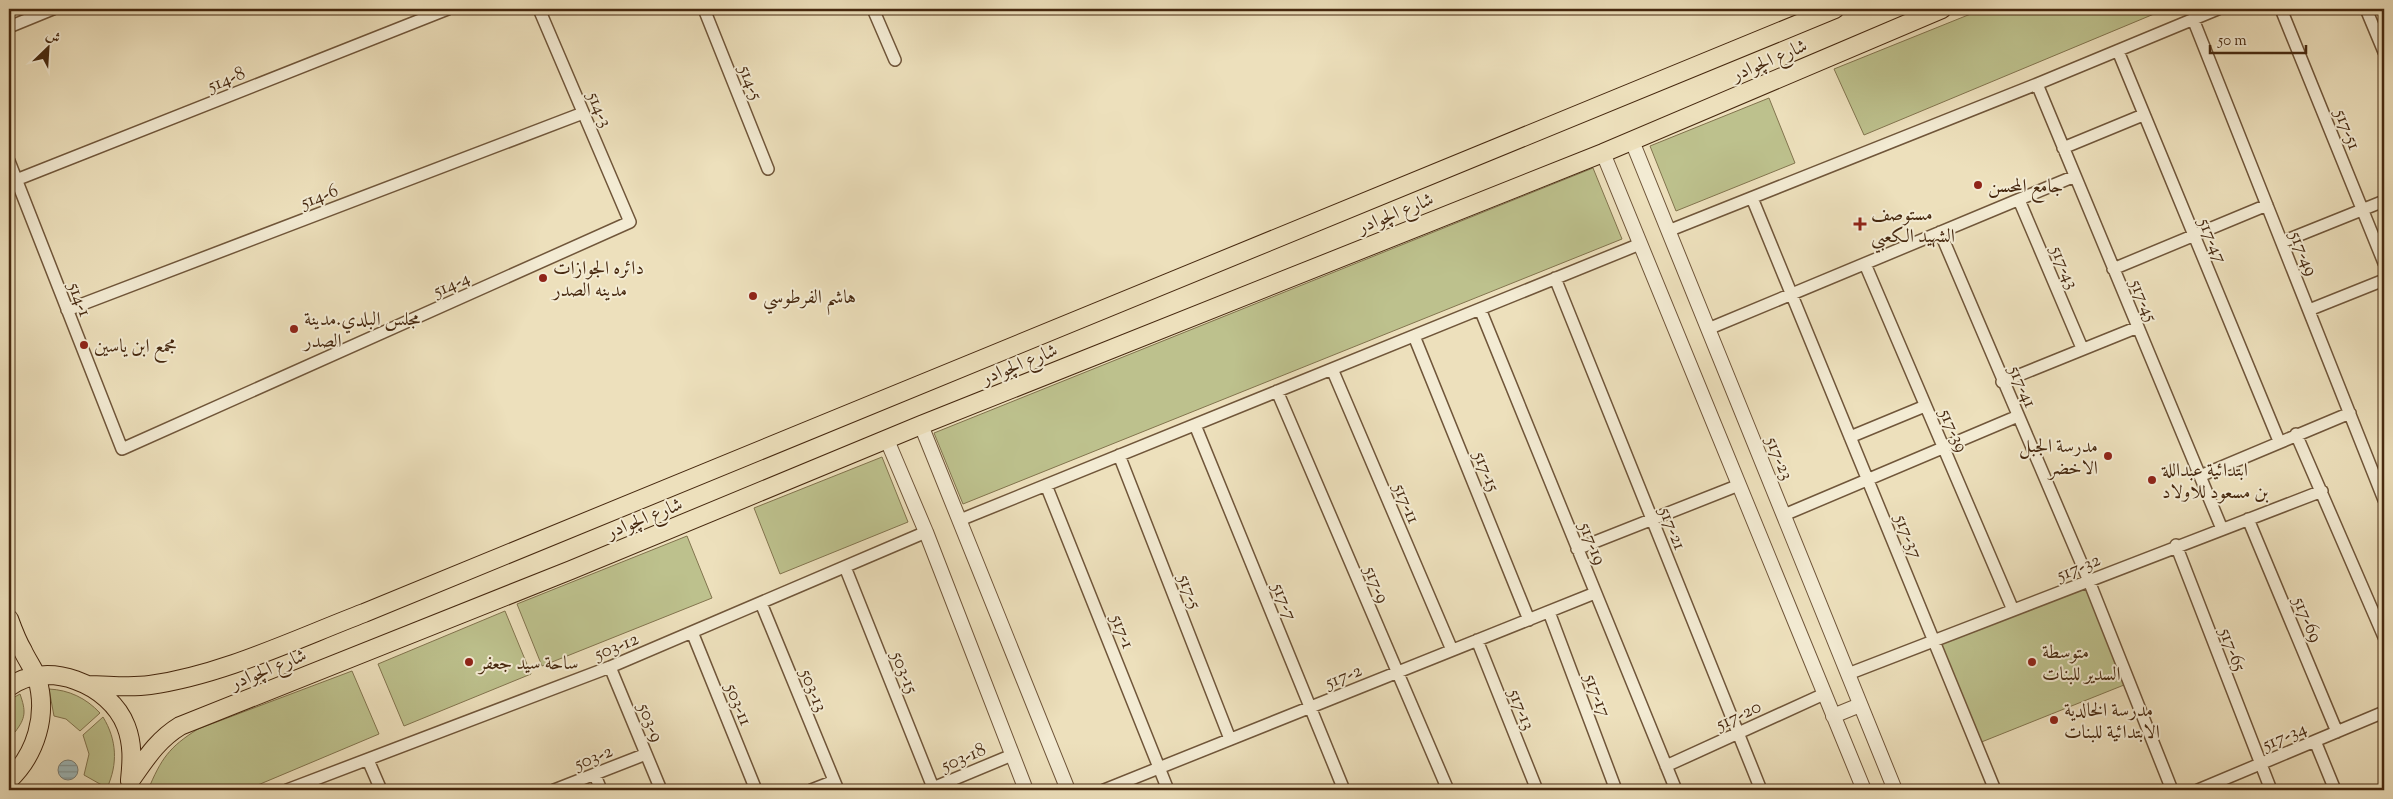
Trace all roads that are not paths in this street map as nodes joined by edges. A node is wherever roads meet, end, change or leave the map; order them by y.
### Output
1 (53, 9) edge
2 (448, 9) edge
3 (539, 9) edge
4 (704, 9) edge
5 (874, 9) edge
6 (1835, 9) edge
7 (1942, 9) edge
8 (2218, 9) edge
9 (2280, 9) edge
10 (2366, 9) edge
11 (2194, 18) junction
12 (9, 27) edge
13 (2118, 51) junction
14 (2384, 52) edge
15 (895, 60) dead end
16 (2037, 84) junction
17 (583, 113) junction
18 (2143, 115) junction
19 (1632, 141) junction
20 (2063, 148) junction
21 (1603, 153) junction
22 (9, 161) edge
23 (768, 169) dead end
24 (2075, 176) junction
25 (16, 180) junction
26 (1752, 198) junction
27 (2019, 200) junction
28 (2384, 201) edge
29 (2267, 205) junction
30 (2363, 210) junction
31 (630, 222) joint
32 (1668, 231) junction
33 (1940, 232) junction
34 (2193, 235) junction
35 (2282, 242) junction
36 (1640, 244) junction
37 (2384, 263) edge
38 (1865, 264) junction
39 (2113, 269) junction
40 (1555, 278) junction
41 (2384, 280) edge
42 (1792, 294) junction
43 (1480, 309) junction
44 (67, 310) junction
45 (2309, 310) junction
46 (2138, 327) junction
47 (1708, 329) junction
48 (1414, 336) junction
49 (2082, 348) junction
50 (1332, 369) junction
51 (2002, 382) junction
52 (1277, 391) junction
53 (1925, 406) junction
54 (2350, 413) junction
55 (2018, 416) junction
56 (922, 425) junction
57 (1195, 425) junction
58 (2296, 434) junction
59 (1850, 437) junction
60 (887, 440) junction
61 (2279, 441) junction
62 (1944, 448) junction
63 (122, 449) joint
64 (1119, 455) junction
65 (2200, 476) junction
66 (1868, 480) junction
67 (1046, 485) junction
68 (1739, 485) junction
69 (2322, 491) junction
70 (2384, 500) edge
71 (1784, 515) junction
72 (2248, 519) junction
73 (960, 520) junction
74 (1652, 520) junction
75 (2222, 529) junction
76 (926, 532) junction
77 (2176, 545) junction
78 (1577, 549) junction
79 (844, 567) junction
80 (2089, 581) junction
81 (1595, 593) junction
82 (761, 602) junction
83 (2013, 610) junction
84 (1549, 612) junction
85 (9, 619) edge
86 (1529, 620) junction
87 (692, 632) junction
88 (2384, 636) edge
89 (1476, 640) junction
90 (1934, 641) junction
91 (1452, 650) junction
92 (610, 666) junction
93 (1397, 672) junction
94 (1848, 674) junction
95 (36, 677) junction
96 (88, 685) junction
97 (9, 687) edge
98 (1824, 694) junction
99 (1860, 706) junction
100 (1310, 708) junction
101 (2384, 714) edge
102 (1833, 716) junction
103 (2337, 732) junction
104 (1738, 734) junction
105 (1230, 740) junction
106 (2315, 741) junction
107 (646, 754) junction
108 (1012, 754) junction
109 (368, 760) junction
110 (2260, 764) junction
111 (1666, 766) junction
112 (1160, 768) junction
113 (595, 775) junction
114 (9, 780) edge
115 (128, 786) edge
116 (836, 786) edge
117 (286, 790) edge
118 (381, 790) edge
119 (554, 790) edge
120 (602, 790) edge
121 (660, 790) edge
122 (756, 790) edge
123 (811, 790) edge
124 (932, 790) edge
125 (1026, 790) edge
126 (1068, 790) edge
127 (1104, 790) edge
128 (1168, 790) edge
129 (1344, 790) edge
130 (1448, 790) edge
131 (1537, 790) edge
132 (1616, 790) edge
133 (1676, 790) edge
134 (1761, 790) edge
135 (1864, 790) edge
136 (1895, 790) edge
137 (1995, 790) edge
138 (2172, 790) edge
139 (2198, 790) edge
140 (2271, 790) edge
141 (2334, 790) edge

1 - 12 street
2 - 25 street, 514-8
3 - 17 street, 514-3
4 - 23 street, 514-5
5 - 15 street
6 - 96 main road, شارع الچوادر
7 - 19 main road, شارع الچوادر
8 - 11 street
9 - 30 street, 517-51
10 - 14 street
11 - 13 street
11 - 29 street, 517-49
13 - 16 street
13 - 18 street, 517-47
16 - 20 street, 517-45
16 - 26 street
17 - 31 street, 514-3
17 - 44 street, 514-6
18 - 20 street
18 - 34 street, 517-47
19 - 21 main road, شارع الچوادر
19 - 32 street, 517-23
20 - 24 street, 517-45
21 - 36 street
21 - 56 main road, شارع الچوادر
22 - 25 street, 514-1
24 - 27 street
24 - 39 street, 517-45
25 - 44 street, 514-1
26 - 32 street
26 - 42 street, 517-37
27 - 33 street
27 - 49 street, 517-43
28 - 30 street
29 - 34 street
29 - 35 street, 517-49
30 - 35 street
30 - 37 street, 517-51
31 - 63 street, 514-4
32 - 47 street, 517-23
33 - 38 street
33 - 51 street, 517-41
34 - 39 street
34 - 61 street, 517-47
35 - 45 street, 517-49
36 - 40 street
36 - 68 street
38 - 42 street
38 - 53 street, 517-39
39 - 46 street, 517-45
40 - 43 street
40 - 74 street, 517-21
41 - 45 street
42 - 47 street
42 - 59 street, 517-37
43 - 48 street
43 - 78 street, 517-19
44 - 63 street, 514-1
45 - 54 street, 517-49
46 - 49 street
46 - 65 street, 517-45
47 - 71 street, 517-23
48 - 50 street
48 - 86 street, 517-15
49 - 51 street
50 - 52 street
50 - 91 street, 517-11
51 - 55 street, 517-41
52 - 57 street
52 - 93 street, 517-9
53 - 59 street
53 - 62 street, 517-39
54 - 58 street
54 - 70 street, 517-49
55 - 62 street
55 - 80 street, 517-41
56 - 60 main road, شارع الچوادر
56 - 73 street
57 - 64 street
57 - 100 street, 517-7
58 - 61 street
58 - 69 street
59 - 66 street, 517-37
60 - 76 street
60 - 115 main road, شارع الچوادر
61 - 65 street
62 - 66 street
62 - 83 street, 517-39
64 - 67 street
64 - 105 street, 517-5
65 - 75 street, 517-45
66 - 71 street
66 - 90 street, 517-37
67 - 73 street
67 - 112 street, 517-1
68 - 74 street
68 - 98 street
69 - 72 street, 517-32
69 - 88 street
71 - 94 street, 517-23
72 - 75 street, 517-32
72 - 103 street, 517-69
73 - 126 street
74 - 78 street
74 - 104 street, 517-21
75 - 77 street, 517-32
76 - 79 street, 503-12
76 - 108 street
77 - 80 street, 517-32
77 - 110 street, 517-65
78 - 81 street, 517-19
79 - 82 street, 503-12
79 - 124 street, 503-15
80 - 83 street, 517-32
80 - 138 street, 517-41
81 - 84 street, 517-2
81 - 111 street, 517-19
82 - 87 street, 503-12
82 - 116 street, 503-13
83 - 90 street, 517-32
84 - 86 street, 517-2
84 - 132 street, 517-17
85 - 95 main road
86 - 89 street, 517-2
87 - 92 street, 503-12
87 - 122 street, 503-11
89 - 91 street, 517-2
89 - 131 street, 517-13
90 - 94 street, 517-32
90 - 137 street, 517-37
91 - 93 street, 517-2
92 - 107 street, 503-9
92 - 109 street, 503-12
93 - 100 street, 517-2
93 - 130 street, 517-9
94 - 99 street, 517-23
95 - 96 main road
95 - 97 main road
95 - 114 main road
96 - 115 main road
98 - 102 street
98 - 104 street, 517-20
99 - 102 street
99 - 136 street, 517-23
100 - 105 street, 517-2
100 - 129 street, 517-7
101 - 103 street, 517-34
102 - 135 street
103 - 106 street, 517-34
104 - 111 street, 517-20
104 - 134 street, 517-21
105 - 112 street, 517-2
106 - 110 street, 517-34
106 - 141 street
107 - 113 street, 503-2
107 - 121 street, 503-9
108 - 124 street, 503-18
108 - 125 street
109 - 117 street, 503-12
109 - 118 street
110 - 139 street, 517-34
110 - 140 street, 517-65
111 - 133 street, 517-19
112 - 127 street, 517-2
112 - 128 street, 517-1
113 - 119 street, 503-2
113 - 120 street
116 - 123 street

